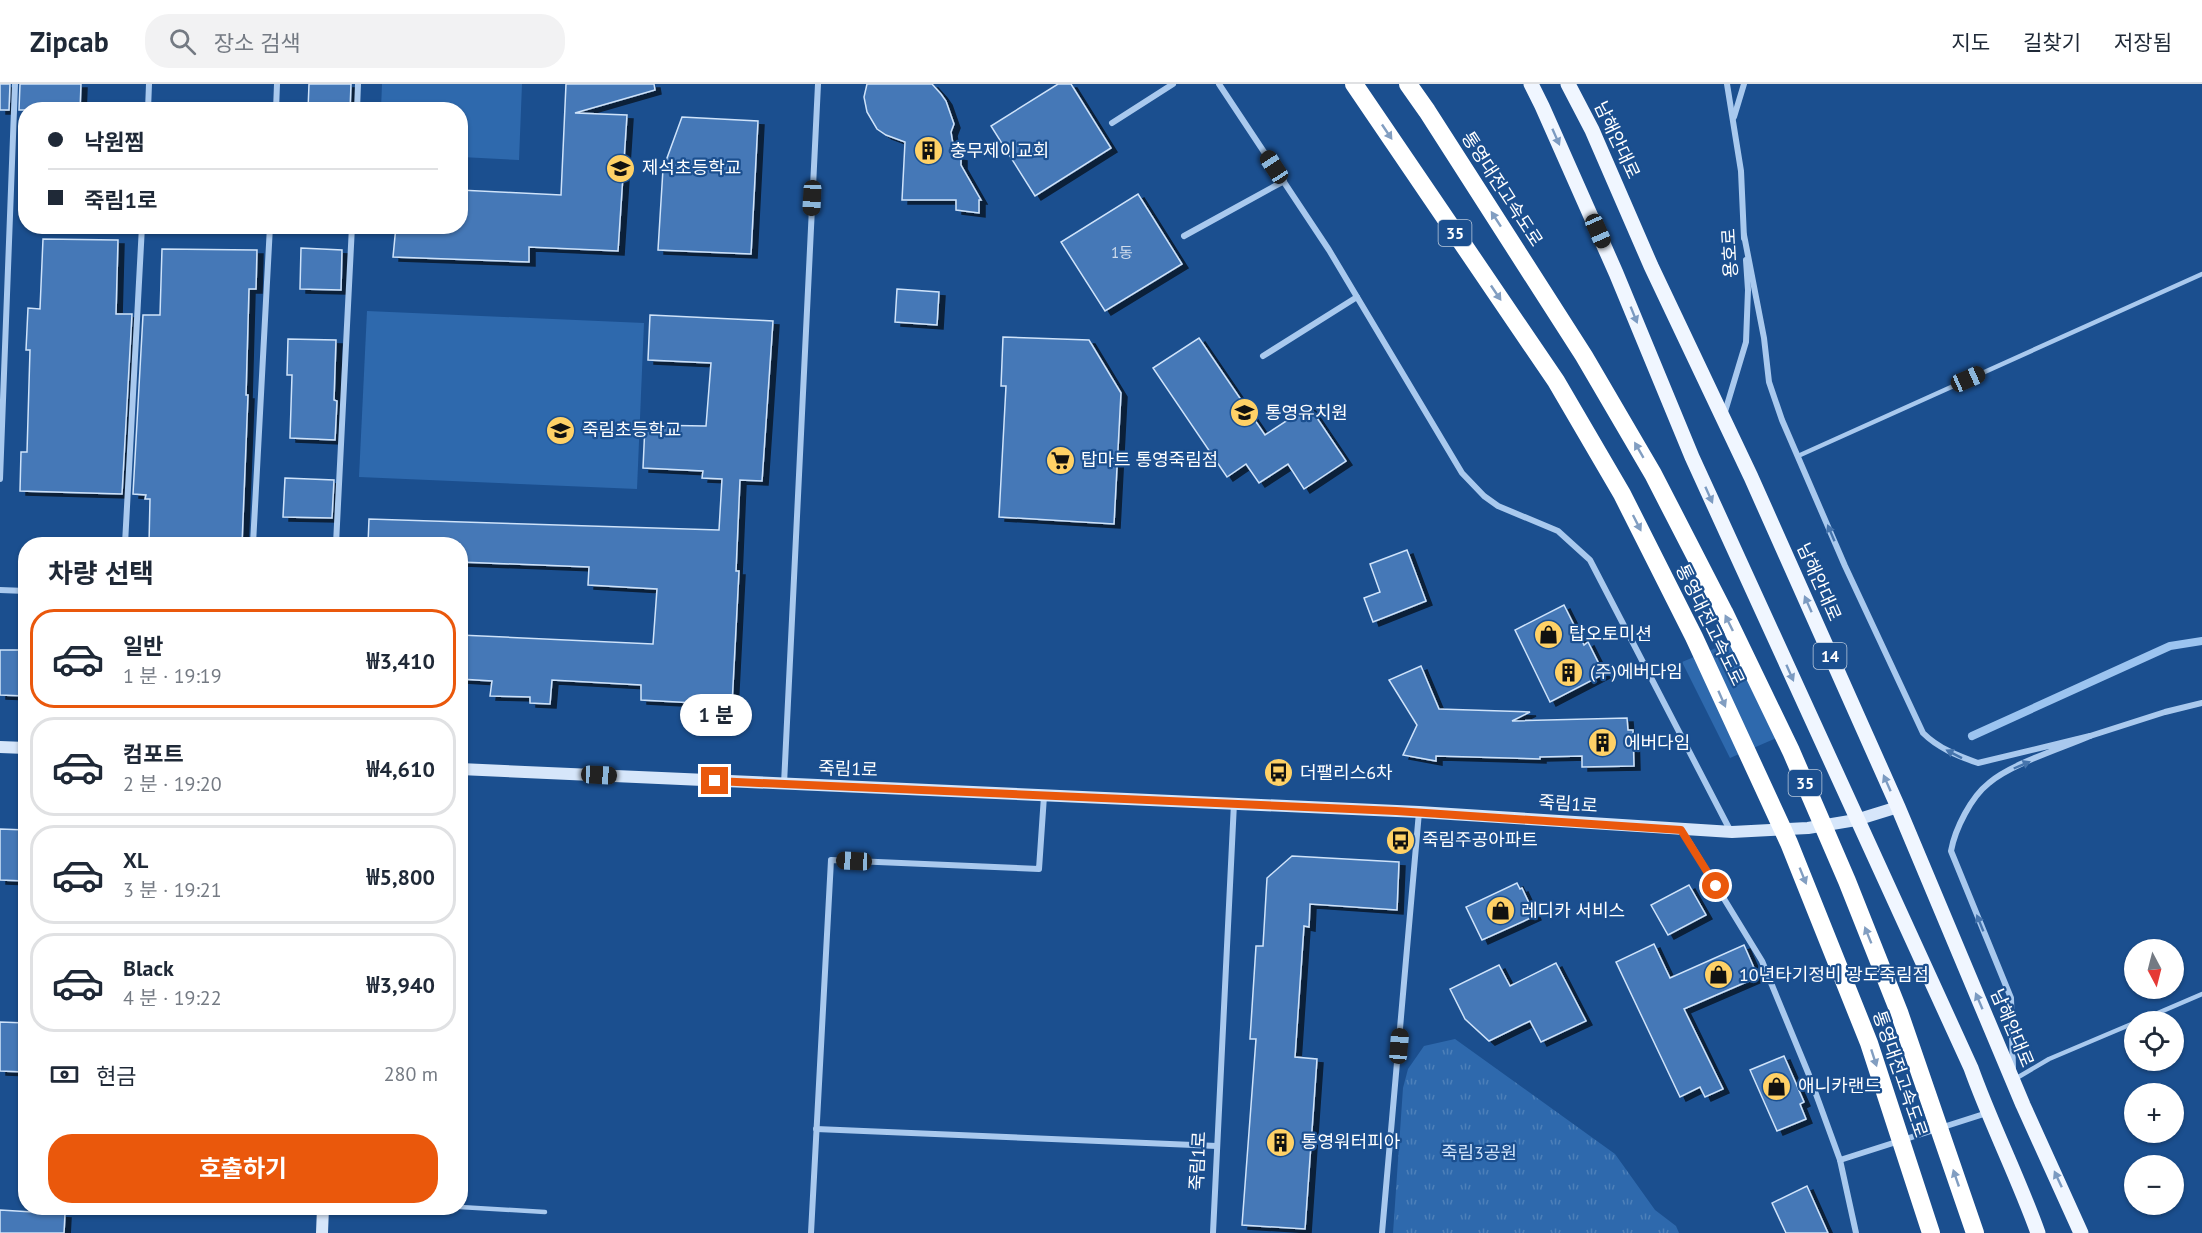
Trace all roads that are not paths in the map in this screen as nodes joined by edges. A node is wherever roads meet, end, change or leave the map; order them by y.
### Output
1 (15, 84) edge
2 (149, 84) edge
3 (277, 84) edge
4 (358, 84) edge
5 (818, 84) edge
6 (1173, 84) edge
7 (1219, 84) edge
8 (1354, 84) edge
9 (1408, 84) edge
10 (1530, 84) edge
11 (1568, 84) edge
12 (1727, 84) edge
13 (1744, 84) edge
14 (148, 102) edge
15 (276, 102) edge
16 (357, 102) edge
17 (1733, 121) junction
18 (1112, 123) dead end
19 (1284, 181) junction
20 (142, 234) edge
21 (270, 234) edge
22 (352, 234) edge
23 (1744, 235) junction
24 (1184, 236) dead end
25 (2202, 274) edge
26 (1357, 297) junction
27 (1263, 356) dead end
28 (1723, 418) junction
29 (1798, 456) junction
30 (0, 479) edge
31 (125, 537) edge
32 (253, 537) edge
33 (336, 537) edge
34 (0, 590) edge
35 (18, 591) edge
36 (2202, 703) edge
37 (2090, 736) junction
38 (0, 747) edge
39 (18, 748) edge
40 (468, 769) edge
41 (784, 784) junction
42 (1044, 795) junction
43 (1234, 803) junction
44 (1898, 807) junction
45 (1419, 812) junction
46 (1856, 820) junction
47 (1681, 830) junction
48 (1732, 832) junction
49 (2202, 994) edge
50 (2162, 1011) edge
51 (2124, 1027) edge
52 (2013, 1081) junction
53 (1987, 1113) junction
54 (816, 1129) junction
55 (1217, 1146) junction
56 (1840, 1160) junction
57 (468, 1207) edge
58 (545, 1212) dead end
59 (323, 1215) edge
60 (322, 1233) edge
61 (811, 1233) edge
62 (1213, 1233) edge
63 (1382, 1233) edge
64 (1856, 1233) edge
65 (1931, 1233) edge
66 (1975, 1233) edge
67 (2038, 1233) edge
68 (2081, 1233) edge

1 - 30 street
2 - 14 street
3 - 15 street
4 - 16 street
5 - 41 street
6 - 18 street
7 - 19 street
8 -> 65 highway, 통영대전고속도로 / 35
66 -> 9 highway, 통영대전고속도로 / 35
10 -> 46 main road, 14
11 - 28 main road, 남해안대로 / 14
12 - 17 street
13 - 17 street, 용호로
17 - 23 street, 용호로
19 - 24 street
19 - 26 street
20 - 31 street
21 - 32 street
22 - 33 street
23 - 28 street, 용호로
23 - 29 street
25 - 29 lane
26 - 27 street
26 - 48 street
44 -> 28 main road, 남해안대로 / 14
37 -> 29 street
34 - 35 street
36 - 37 street
52 -> 37 street
38 - 39 street
40 - 41 street, 죽림1로
41 - 42 street, 죽림1로
42 - 43 street, 죽림1로
42 - 54 street
43 - 45 street, 죽림1로
43 - 55 street, 죽림1로
44 - 46 street, 죽림1로
52 -> 44 main road, 남해안대로 / 14
45 - 47 street, 죽림1로
45 - 63 street
46 - 48 street, 죽림1로
46 - 53 main road, 14
47 - 48 street, 죽림1로
47 - 56 street
49 - 50 lane
51 - 52 lane
68 -> 52 main road, 남해안대로 / 14
53 - 56 street
53 - 67 main road, 14
54 - 55 street
54 - 61 street
55 - 62 street, 죽림1로
56 - 64 street
57 - 58 lane
59 - 60 street

